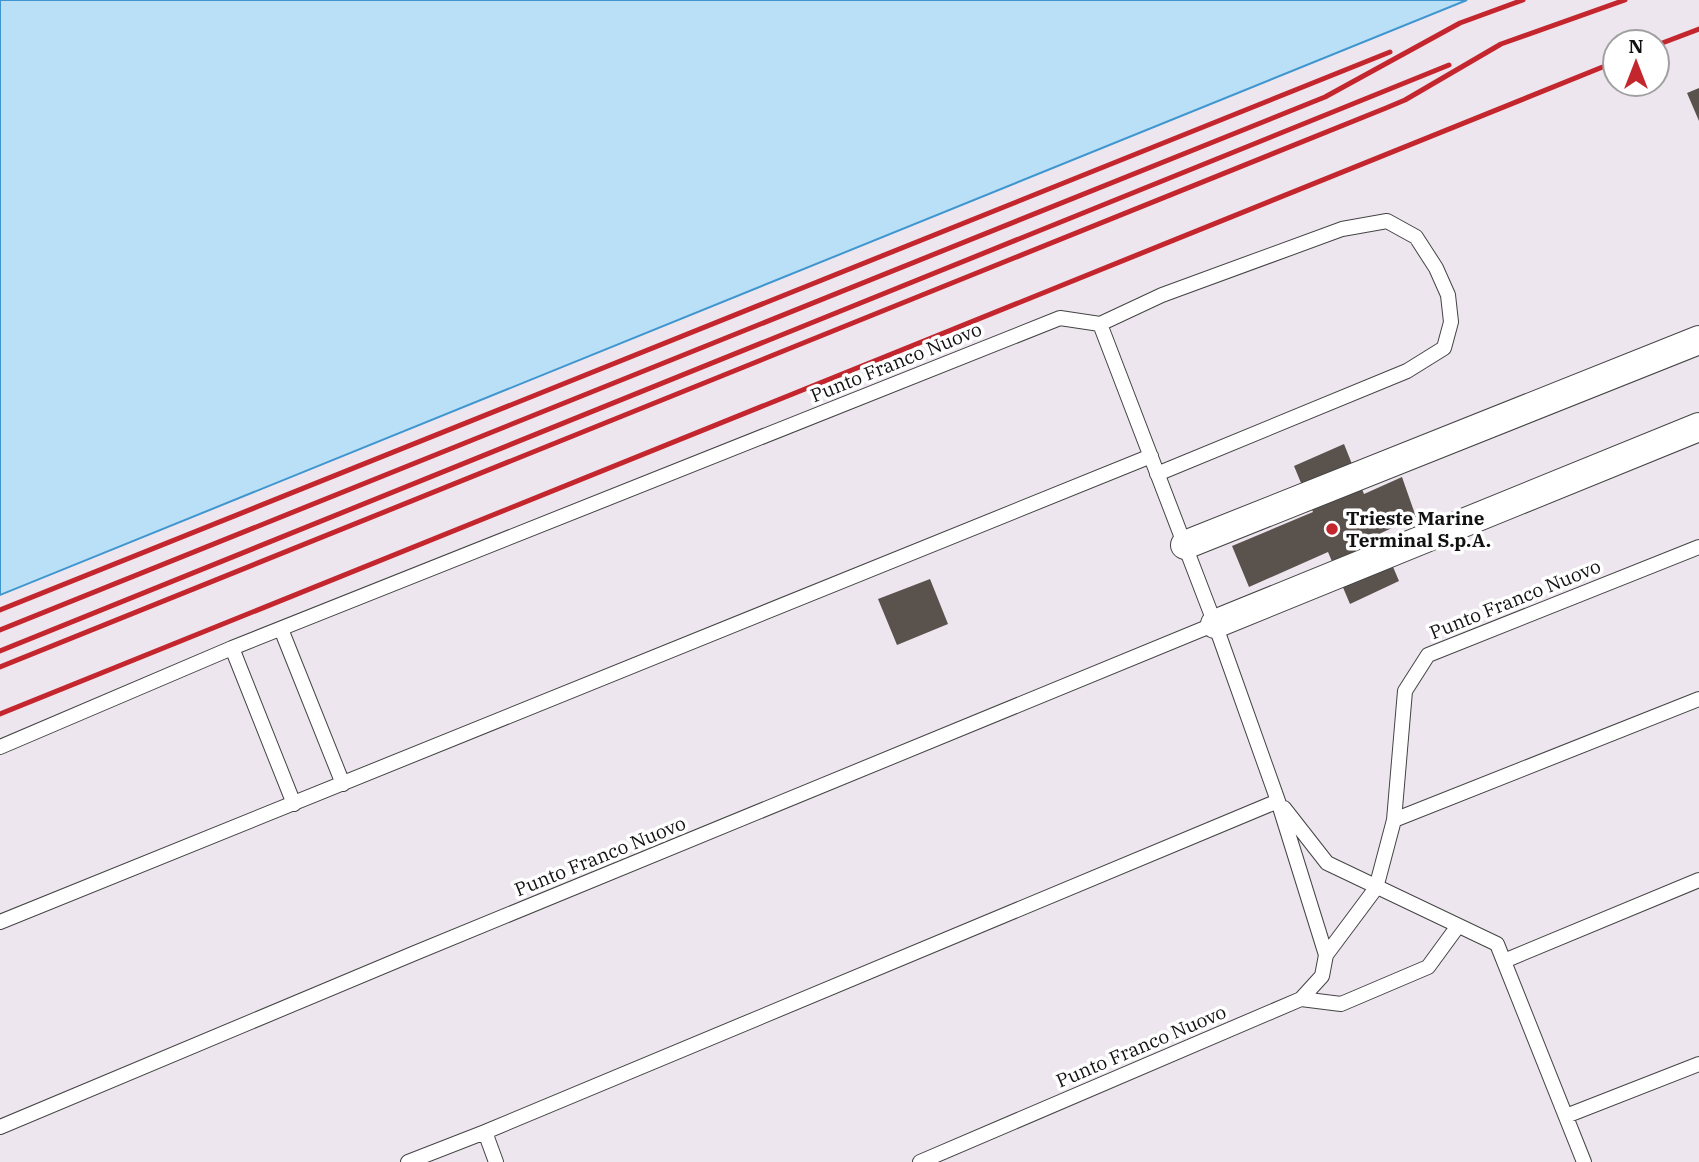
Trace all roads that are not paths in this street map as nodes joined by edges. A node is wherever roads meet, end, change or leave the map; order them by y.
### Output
1 (1100, 324) junction
2 (1699, 340) edge
3 (1699, 427) edge
4 (1151, 456) junction
5 (1157, 474) junction
6 (1185, 545) junction
7 (1699, 547) edge
8 (1215, 624) junction
9 (281, 629) junction
10 (232, 648) junction
11 (1699, 699) edge
12 (0, 747) edge
13 (343, 784) junction
14 (1278, 801) junction
15 (294, 804) junction
16 (1394, 820) junction
17 (1699, 880) edge
18 (1376, 888) junction
19 (0, 922) edge
20 (1458, 926) junction
21 (1326, 955) junction
22 (1504, 961) junction
23 (1301, 999) junction
24 (1699, 1064) edge
25 (1566, 1116) junction
26 (0, 1127) edge
27 (485, 1132) junction
28 (436, 1157) edge
29 (408, 1162) edge
30 (496, 1162) edge
31 (920, 1162) edge
32 (1584, 1162) edge

1 - 4 lane
1 - 5 lane
1 - 9 lane, Punto Franco Nuovo
2 - 6 street
3 - 8 street
4 - 5 lane
4 - 13 lane
5 - 6 lane
6 - 8 lane
7 - 16 lane, Punto Franco Nuovo
8 - 14 lane
8 - 26 lane, Punto Franco Nuovo
9 - 10 lane, Punto Franco Nuovo
9 - 13 lane
10 - 12 lane, Punto Franco Nuovo
10 - 15 lane
11 - 16 lane
13 - 15 lane
14 - 18 lane
14 - 21 lane
14 - 27 lane
15 - 19 lane
16 - 18 lane, Punto Franco Nuovo
17 - 22 lane
18 - 20 lane
18 - 21 lane, Punto Franco Nuovo
20 - 22 lane
20 - 23 lane
21 - 23 lane, Punto Franco Nuovo
22 - 25 lane
23 - 31 lane, Punto Franco Nuovo
24 - 25 lane
25 - 32 lane
27 - 28 lane
27 - 30 lane
28 - 29 lane

